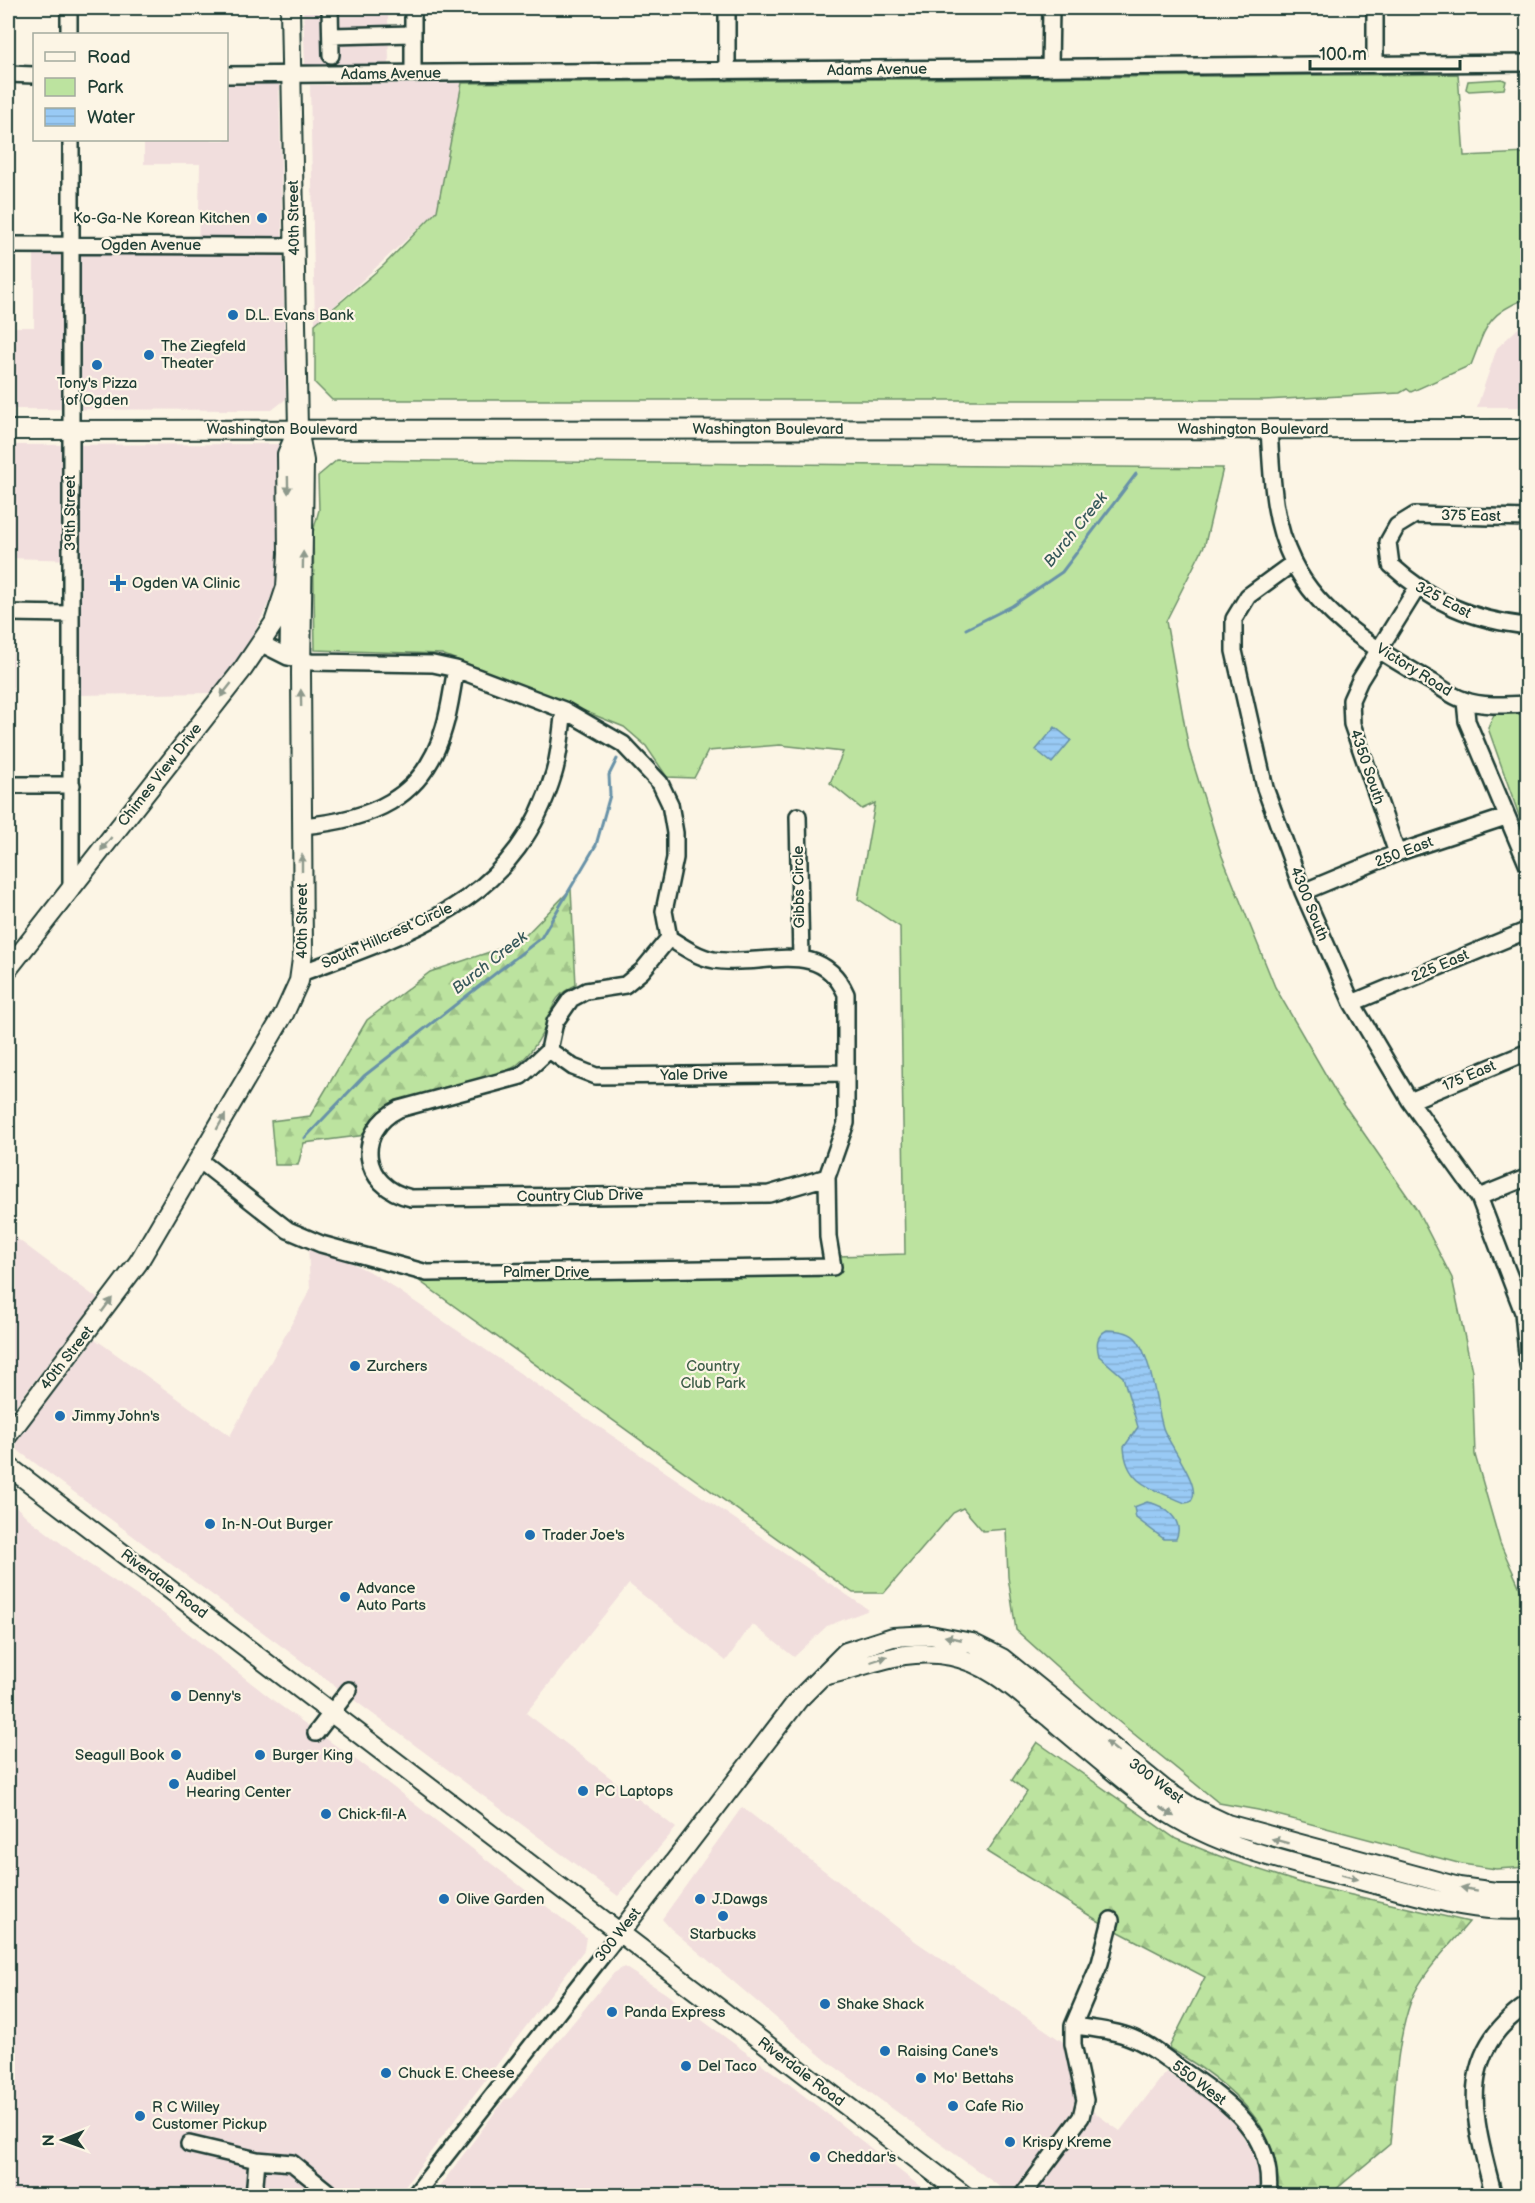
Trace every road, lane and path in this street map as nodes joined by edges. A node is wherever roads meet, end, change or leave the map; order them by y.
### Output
1 (69, 8) edge
2 (290, 8) edge
3 (330, 8) edge
4 (413, 8) edge
5 (727, 8) edge
6 (1051, 8) edge
7 (1375, 8) edge
8 (69, 33) edge
9 (413, 34) junction
10 (331, 36) junction
11 (331, 55) dead end
12 (1527, 63) edge
13 (1375, 65) junction
14 (1050, 68) junction
15 (727, 71) junction
16 (8, 74) edge
17 (413, 74) junction
18 (33, 75) edge
19 (228, 75) edge
20 (291, 75) junction
21 (71, 141) edge
22 (73, 244) junction
23 (8, 245) edge
24 (294, 246) junction
25 (70, 429) junction
26 (298, 429) junction
27 (1269, 429) junction
28 (1527, 429) edge
29 (8, 430) edge
30 (1415, 515) joint
31 (1527, 518) edge
32 (1293, 563) junction
33 (288, 569) junction
34 (1417, 588) junction
35 (8, 613) edge
36 (70, 614) junction
37 (1527, 626) edge
38 (262, 644) junction
39 (1380, 649) junction
40 (294, 659) junction
41 (456, 669) junction
42 (1465, 701) junction
43 (1527, 704) edge
44 (564, 710) junction
45 (8, 785) edge
46 (72, 785) junction
47 (798, 816) dead end
48 (1506, 817) junction
49 (302, 826) junction
50 (1397, 853) junction
51 (1527, 866) edge
52 (71, 887) junction
53 (1303, 892) junction
54 (1527, 930) edge
55 (669, 938) junction
56 (14, 952) edge
57 (801, 959) junction
58 (8, 969) edge
59 (301, 973) junction
60 (1352, 1003) junction
61 (549, 1050) junction
62 (1527, 1052) edge
63 (846, 1073) junction
64 (1410, 1101) junction
65 (199, 1160) junction
66 (827, 1177) junction
67 (1527, 1177) edge
68 (1479, 1197) junction
69 (1525, 1311) edge
70 (1527, 1365) edge
71 (8, 1435) edge
72 (8, 1466) edge
73 (823, 1676) junction
74 (349, 1690) dead end
75 (324, 1709) junction
76 (316, 1732) dead end
77 (1527, 1892) edge
78 (1527, 1910) edge
79 (1111, 1920) dead end
80 (619, 1934) junction
81 (1527, 2004) edge
82 (1073, 2026) junction
83 (189, 2144) dead end
84 (257, 2160) junction
85 (254, 2196) edge
86 (333, 2196) edge
87 (414, 2196) edge
88 (965, 2196) edge
89 (1022, 2196) edge
90 (1268, 2196) edge
91 (1494, 2196) edge

1 - 8 street
2 - 20 main road, 40th Street
3 - 10 street
4 - 9 street
5 - 15 street
6 - 14 street
7 - 13 street
9 - 10 street
9 - 17 street
10 - 11 street
12 - 13 street, Adams Avenue
13 - 14 street, Adams Avenue
14 - 15 street, Adams Avenue
15 - 17 street, Adams Avenue
16 - 18 street
17 - 20 street, Adams Avenue
19 - 20 street, Adams Avenue
20 - 24 main road, 40th Street
21 - 22 street, 39th Street
22 - 23 street, Ogden Avenue
22 - 24 street, Ogden Avenue
22 - 25 street, 39th Street
24 - 26 main road, 40th Street
25 - 26 main road, Washington Boulevard
25 - 29 main road, Washington Boulevard
25 - 36 street, 39th Street
26 - 27 main road, Washington Boulevard
26 -> 33 main road, 40th Street
40 -> 26 main road, 40th Street
27 - 28 main road, Washington Boulevard
27 - 32 street
30 - 31 street, 375 East
30 - 34 street, 325 East
32 - 39 street, Victory Road
32 - 53 street, 4300 South
33 - 38 main road, Chimes View Drive
33 - 40 street, 40th Street
34 - 37 street, 325 East
34 - 39 street, 4350 South
35 - 36 street
36 - 46 street, 39th Street
38 - 40 street
38 -> 52 main road, Chimes View Drive
39 - 42 street, Victory Road
39 - 50 street, 4350 South
40 - 41 street
49 -> 40 main road, 40th Street
41 - 44 street
41 - 49 street
42 - 43 street
42 - 48 street, Victory Road
44 - 55 street
44 - 59 street, South Hillcrest Circle
45 - 46 street
46 - 52 street, 39th Street
47 - 57 street, Gibbs Circle
48 - 50 street, 250 East
48 - 51 street, Victory Road
59 -> 49 main road, 40th Street
50 - 53 street, 250 East
52 - 56 main road, Chimes View Drive
53 - 60 street, 4300 South
54 - 60 street, 225 East
55 - 57 street
55 - 61 street
56 - 58 main road, Chimes View Drive
57 - 63 street
65 -> 59 main road, 40th Street
60 - 64 street, 4300 South
61 - 63 street, Yale Drive
61 - 66 street, Country Club Drive
62 - 64 street, 175 East
63 - 66 street
64 - 68 street, 4300 South
65 - 66 street, Palmer Drive
71 -> 65 main road, 40th Street
67 - 68 street
68 - 69 street, 4300 South
69 - 70 street, 4300 South
72 - 75 main road, Riverdale Road
77 -> 73 main road, 300 West
73 -> 78 main road, 300 West
73 - 80 main road, 300 West
74 - 75 street
75 - 76 street
75 - 80 main road, Riverdale Road
79 - 82 street
80 - 87 street, 300 West
80 - 88 main road, Riverdale Road
81 - 91 street
82 - 89 street
82 - 90 street, 550 West
83 - 84 street
84 - 85 street
84 - 86 street

